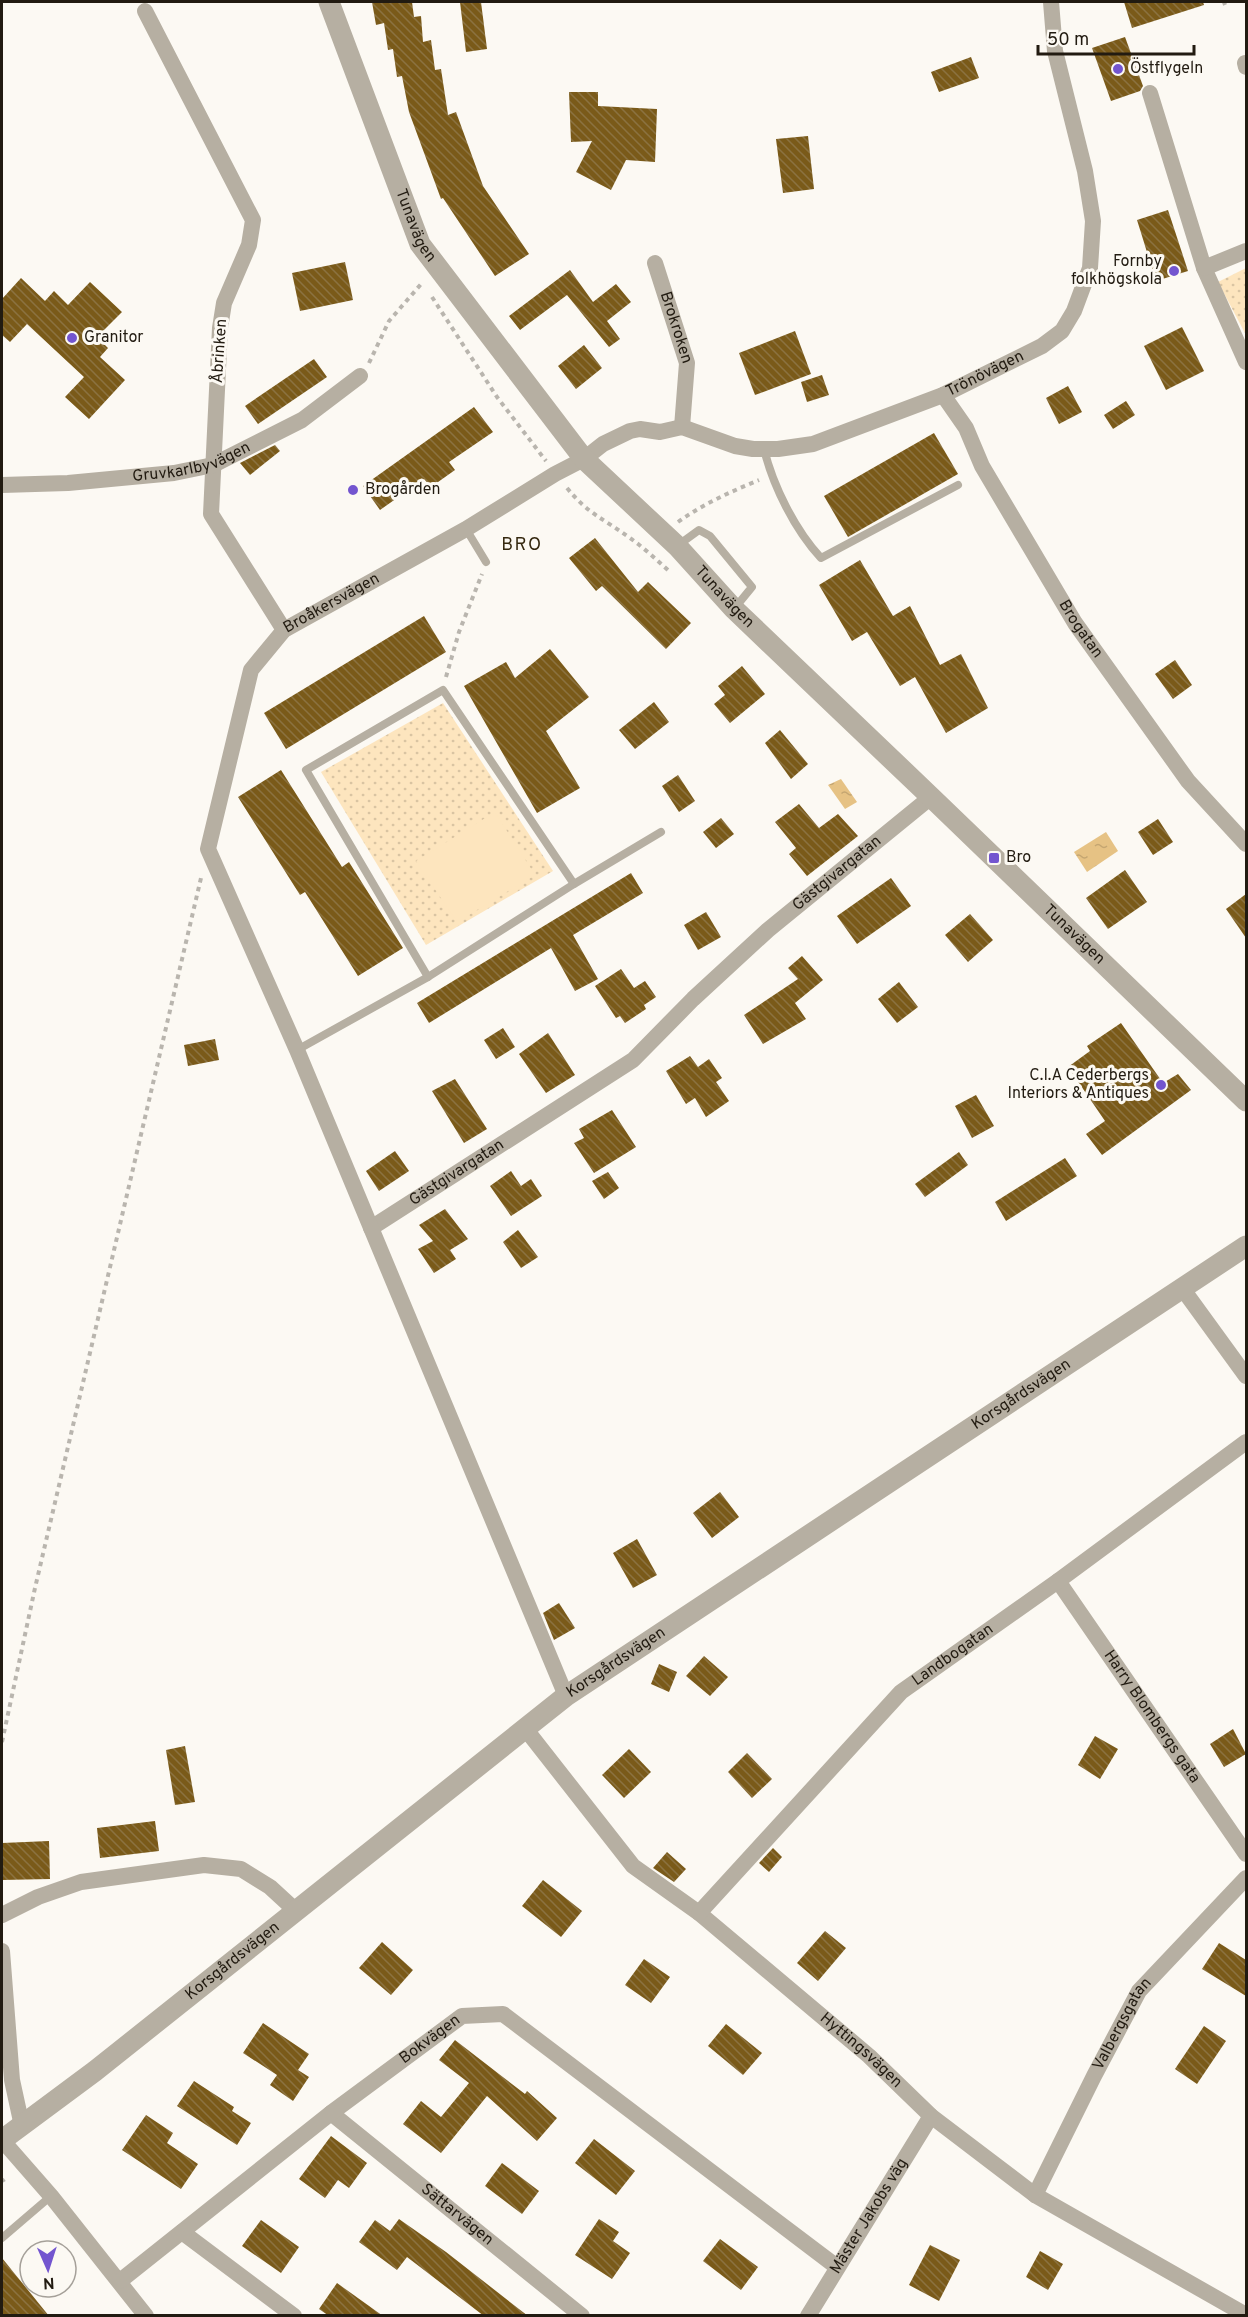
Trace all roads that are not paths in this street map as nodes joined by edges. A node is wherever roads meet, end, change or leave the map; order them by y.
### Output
1 (329, 2) edge
2 (1051, 2) edge
3 (145, 11) dead end
4 (1150, 93) dead end
5 (1246, 251) edge
6 (655, 263) dead end
7 (1204, 268) junction
8 (1246, 362) edge
9 (360, 376) road end
10 (943, 395) junction
11 (682, 427) junction
12 (764, 449) junction
13 (585, 459) junction
14 (213, 465) junction
15 (2, 485) edge
16 (958, 485) dead end
17 (466, 529) junction
18 (670, 540) junction
19 (486, 562) road end
20 (734, 609) junction
21 (284, 630) junction
22 (932, 797) junction
23 (661, 832) dead end
24 (1246, 844) edge
25 (574, 884) junction
26 (428, 977) junction
27 (297, 1050) junction
28 (1246, 1101) edge
29 (371, 1228) junction
30 (1246, 1246) edge
31 (1182, 1288) junction
32 (1246, 1376) edge
33 (1246, 1442) edge
34 (1058, 1581) junction
35 (566, 1695) junction
36 (524, 1727) junction
37 (1246, 1854) edge
38 (1246, 1878) edge
39 (295, 1910) junction
40 (699, 1913) junction
41 (2, 1915) edge
42 (2, 1950) edge
43 (332, 2113) junction
44 (931, 2116) junction
45 (21, 2126) junction
46 (2, 2140) edge
47 (1035, 2195) junction
48 (51, 2196) junction
49 (182, 2232) junction
50 (2, 2238) edge
51 (837, 2267) junction
52 (120, 2282) junction
53 (1246, 2315) edge
54 (146, 2316) edge
55 (294, 2316) edge
56 (582, 2316) edge
57 (808, 2316) edge

1 - 13 street, Tunavägen
2 - 10 street, Trönövägen
3 - 14 street, Åbrinken
4 - 7 street
5 - 7 street
6 - 11 street, Brokroken
7 - 8 street
9 - 14 street, Gruvkarlbyvägen
10 - 12 street, Trönövägen
10 - 24 street, Brogatan
11 - 12 street, Trönövägen
11 - 13 street, Trönövägen
12 - 16 lane
13 - 17 street, Broåkersvägen
13 - 18 street, Tunavägen
14 - 15 street, Gruvkarlbyvägen
14 - 21 street, Åbrinken
17 - 19 lane
17 - 21 street, Broåkersvägen
18 - 20 street, Tunavägen
18 - 20 lane
20 - 22 street, Tunavägen
21 - 27 street, Broåkersvägen
22 - 28 street, Tunavägen
22 - 29 street, Gästgivargatan
23 - 25 lane
25 - 26 lane
25 - 26 lane
26 - 27 lane
27 - 29 street
29 - 35 street
30 - 31 street, Korsgårdsvägen
31 - 32 street
31 - 35 street, Korsgårdsvägen
33 - 34 street, Landbogatan
34 - 37 street, Harry Blombergs gata
34 - 40 street, Landbogatan
35 - 36 street, Korsgårdsvägen
36 - 39 street, Korsgårdsvägen
36 - 40 street, Hyttingsvägen
38 - 47 street, Valbergsgatan
39 - 41 street
39 - 45 street, Korsgårdsvägen
40 - 44 street, Hyttingsvägen
42 - 45 street
43 - 49 street, Bokvägen
43 - 51 street, Bokvägen
43 - 56 street, Sättarvägen
44 - 47 street, Hyttingsvägen
44 - 51 street, Mäster Jakobs väg
45 - 46 street, Korsgårdsvägen
46 - 48 street
47 - 53 street, Hyttingsvägen
48 - 50 lane
48 - 52 street
49 - 52 street, Bokvägen
49 - 55 street
51 - 57 street, Mäster Jakobs väg
52 - 54 street

